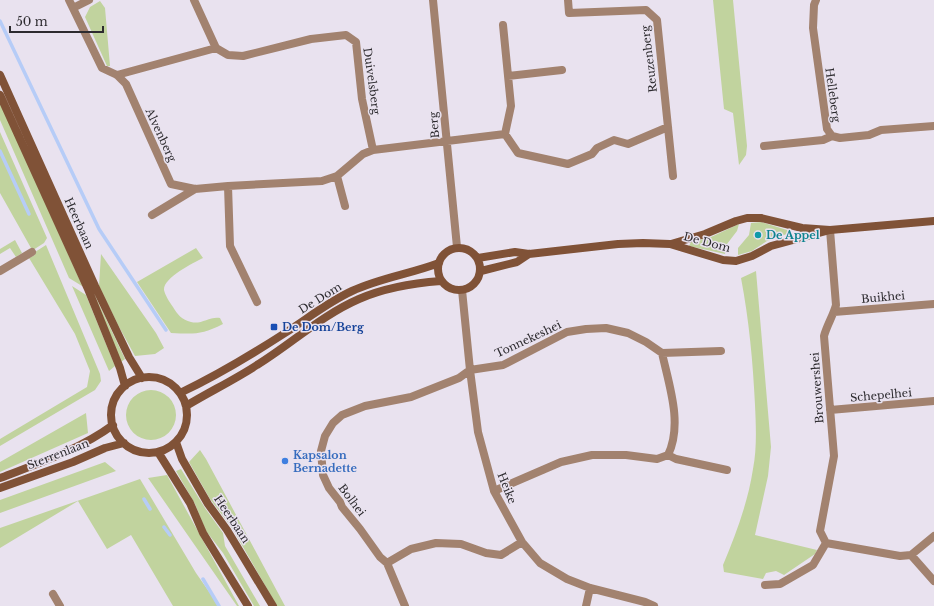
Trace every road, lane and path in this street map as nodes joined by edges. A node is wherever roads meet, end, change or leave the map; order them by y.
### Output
1 (69, 0) edge
2 (89, 0) edge
3 (194, 0) edge
4 (433, 0) edge
5 (568, 0) edge
6 (816, 0) edge
7 (73, 8) junction
8 (503, 25) dead end
9 (216, 48) junction
10 (562, 70) dead end
11 (0, 75) edge
12 (117, 75) junction
13 (508, 76) junction
14 (0, 95) edge
15 (934, 126) edge
16 (668, 127) junction
17 (505, 134) junction
18 (832, 136) junction
19 (446, 140) junction
20 (764, 146) dead end
21 (373, 150) junction
22 (337, 176) junction
23 (674, 176) dead end
24 (228, 186) junction
25 (195, 189) junction
26 (345, 206) dead end
27 (152, 215) dead end
28 (934, 222) edge
29 (830, 230) junction
30 (670, 244) junction
31 (457, 247) junction
32 (32, 252) dead end
33 (530, 254) junction
34 (478, 258) junction
35 (439, 263) junction
36 (0, 271) edge
37 (481, 271) junction
38 (441, 281) junction
39 (462, 290) junction
40 (257, 302) dead end
41 (934, 304) edge
42 (834, 312) junction
43 (721, 351) dead end
44 (662, 353) junction
45 (470, 370) junction
46 (142, 378) junction
47 (125, 386) junction
48 (180, 393) junction
49 (934, 401) edge
50 (186, 406) junction
51 (830, 410) junction
52 (113, 425) junction
53 (176, 442) junction
54 (124, 443) junction
55 (158, 452) junction
56 (668, 455) junction
57 (727, 470) dead end
58 (0, 478) edge
59 (0, 488) edge
60 (494, 491) junction
61 (934, 536) edge
62 (522, 542) junction
63 (826, 543) junction
64 (911, 555) junction
65 (387, 563) junction
66 (934, 581) edge
67 (765, 584) dead end
68 (590, 588) junction
69 (53, 594) dead end
70 (60, 606) edge
71 (248, 606) edge
72 (273, 606) edge
73 (405, 606) edge
74 (586, 606) edge
75 (654, 606) edge

1 - 7 street, Alvenberg
2 - 7 street
3 - 9 street
4 - 19 street, Berg
5 - 16 street, Reuzenberg
6 - 18 street, Helleberg
7 - 12 street, Alvenberg
8 - 13 street
9 - 12 street
9 - 21 street, Duivelsberg
10 - 13 street
11 - 46 street, Heerbaan
12 - 25 street, Alvenberg
13 - 17 street
14 - 47 street, Heerbaan
15 - 18 street, Helleberg
16 - 17 street
16 - 23 street, Reuzenberg
17 - 19 street
18 - 20 street
19 - 21 street
19 - 31 street, Berg
21 - 22 street, Alvenberg
22 - 24 street, Alvenberg
22 - 26 street
24 - 25 street, Alvenberg
24 - 40 street
25 - 27 street, Alvenberg
28 - 29 street, De Dom
29 - 30 street, De Dom
29 - 30 street, De Dom
29 - 42 street, Brouwershei
30 - 33 street, De Dom
31 - 34 street
31 - 35 street
32 - 36 street
33 - 34 street, De Dom
33 - 37 street, De Dom
34 - 37 street
35 - 38 street
35 - 48 street, De Dom
37 - 39 street
38 - 39 street
38 - 50 street, De Dom
39 - 45 street, Heike
41 - 42 street, Buikhei
42 - 51 street, Brouwershei
43 - 44 street
44 - 45 street, Tonnekeshei
44 - 56 street
45 - 60 street, Heike
45 - 65 street, Bolhei
46 - 47 street
46 - 48 street
47 - 52 street
48 - 50 street
49 - 51 street, Schepelhei
50 - 53 street
51 - 63 street, Brouwershei
52 - 54 street
52 - 58 street, Sterrenlaan
53 - 55 street
53 - 72 street, Heerbaan
54 - 55 street
54 - 59 street, Sterrenlaan
55 - 71 street
56 - 57 street
56 - 60 street
60 - 62 street, Heike
61 - 64 street
62 - 65 street
62 - 68 street, Heike
63 - 64 street
63 - 67 street
64 - 66 street
65 - 73 street, Bolhei
68 - 74 street
68 - 75 street, Heike
69 - 70 street

